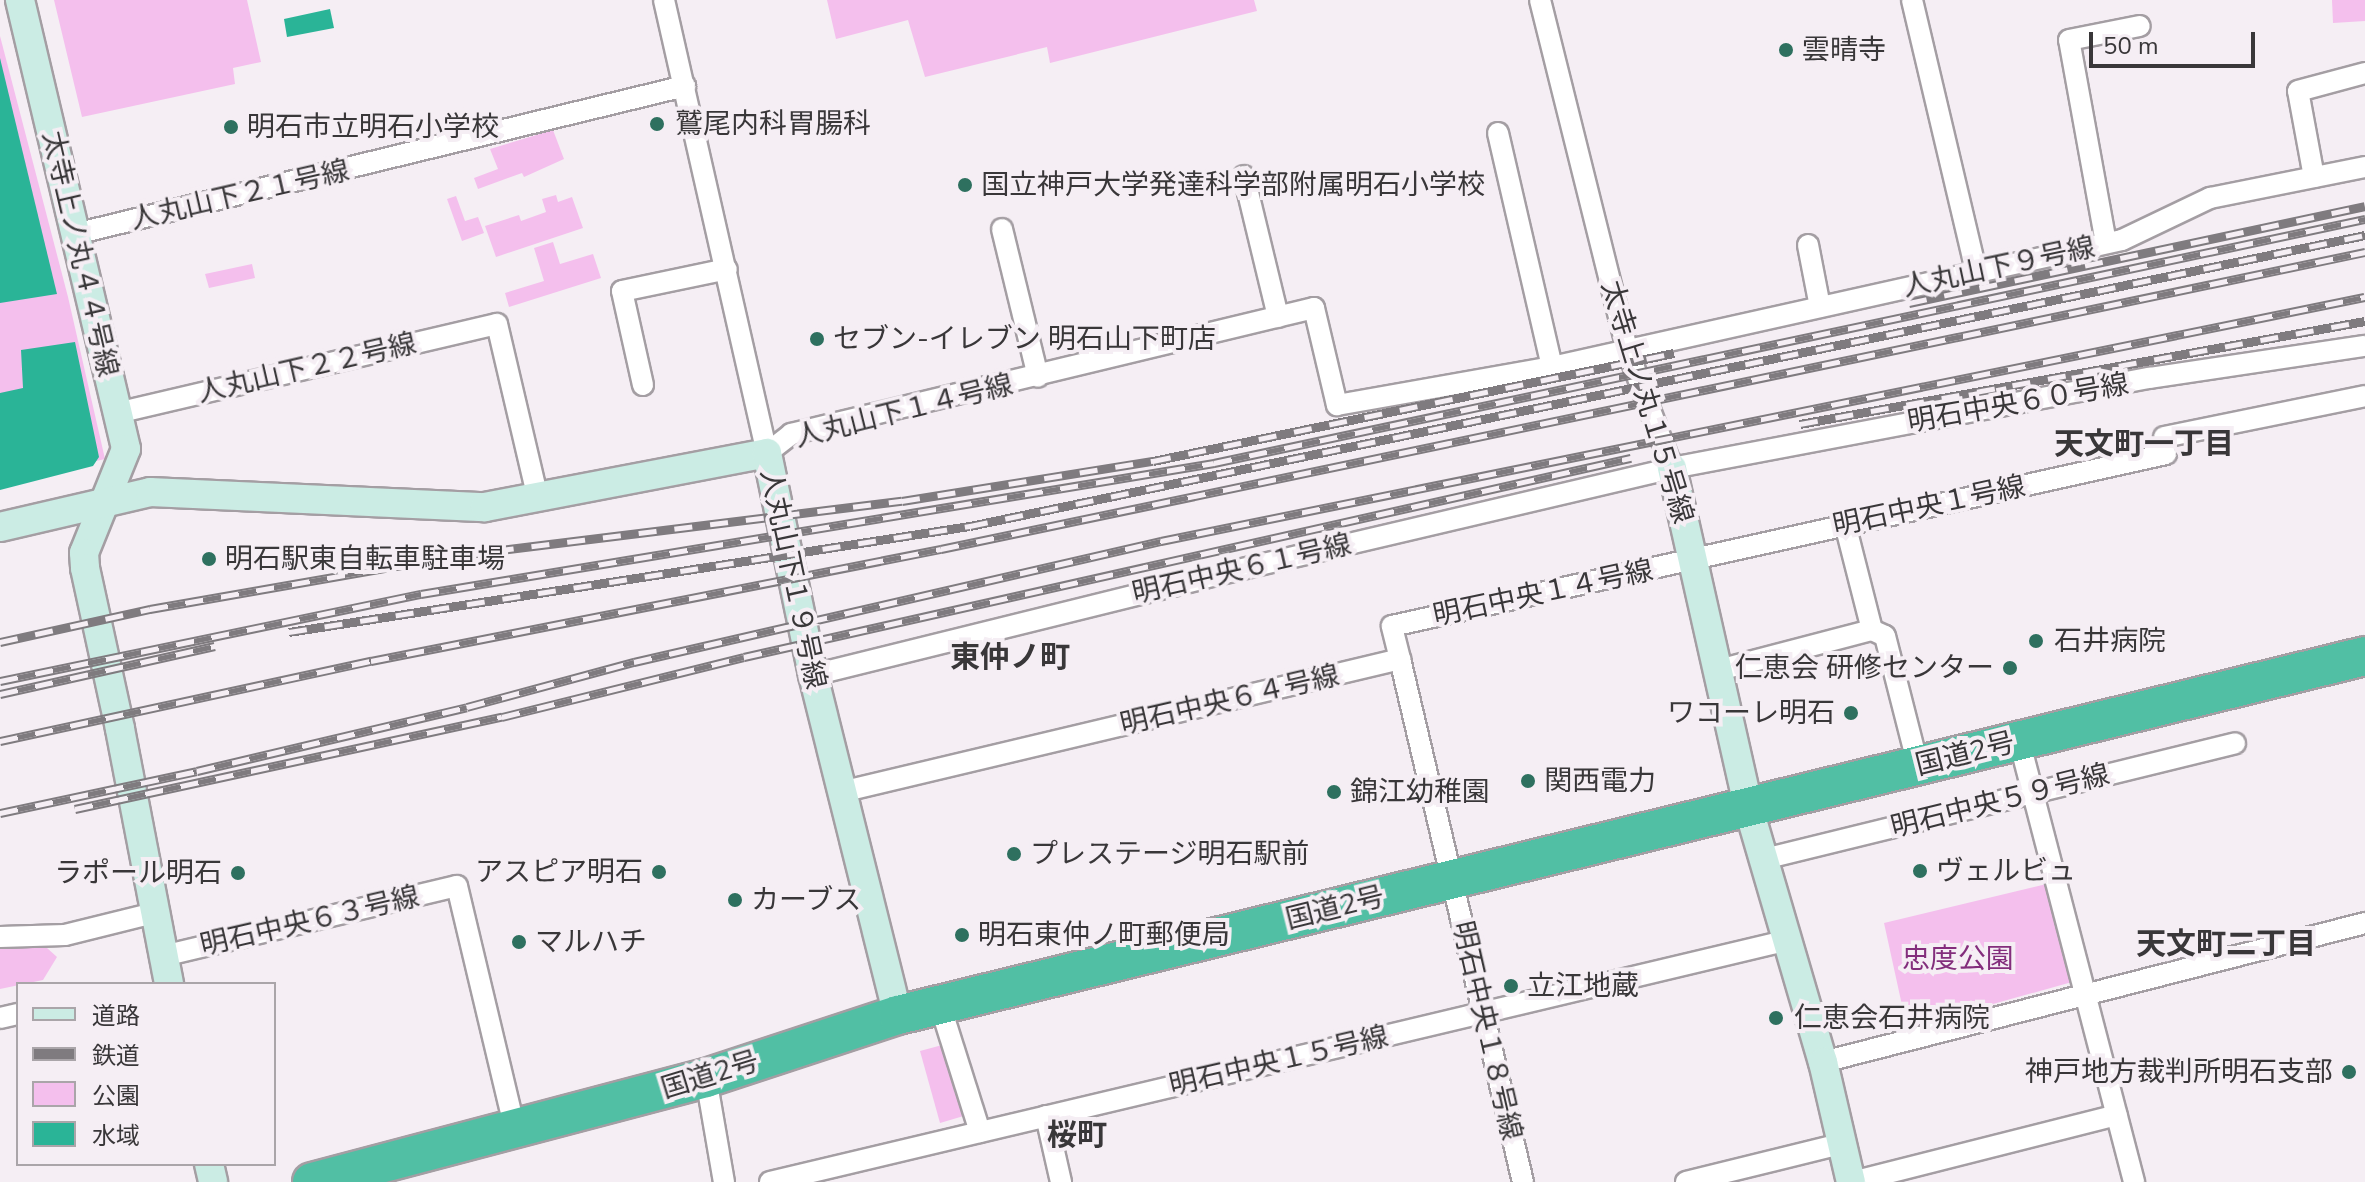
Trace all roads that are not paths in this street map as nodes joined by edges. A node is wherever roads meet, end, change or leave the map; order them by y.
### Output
1 (20, 0) edge
2 (664, 0) edge
3 (1540, 0) edge
4 (1912, 0) edge
5 (2140, 26) dead end
6 (2365, 73) edge
7 (685, 86) junction
8 (1498, 133) dead end
9 (2365, 167) edge
10 (1244, 176) dead end
11 (2314, 177) junction
12 (1002, 229) dead end
13 (75, 234) junction
14 (2106, 243) junction
15 (1808, 245) dead end
16 (727, 269) junction
17 (1976, 271) junction
18 (1820, 307) junction
19 (1278, 317) junction
20 (2365, 346) edge
21 (1627, 349) junction
22 (1552, 367) junction
23 (1038, 377) junction
24 (643, 385) dead end
25 (2365, 396) edge
26 (117, 413) junction
27 (767, 453) junction
28 (1672, 468) junction
29 (538, 499) junction
30 (102, 505) junction
31 (1845, 524) junction
32 (0, 527) edge
33 (1694, 561) junction
34 (1872, 630) junction
35 (2365, 656) edge
36 (1400, 659) junction
37 (1719, 670) junction
38 (813, 675) junction
39 (2019, 740) junction
40 (2235, 743) dead end
41 (1918, 765) junction
42 (841, 792) junction
43 (2033, 793) junction
44 (1748, 806) junction
45 (1764, 859) junction
46 (1451, 880) junction
47 (154, 913) junction
48 (2365, 923) edge
49 (0, 937) edge
50 (1789, 940) junction
51 (163, 956) junction
52 (169, 982) edge
53 (2088, 994) junction
54 (940, 1005) junction
55 (1484, 1012) junction
56 (898, 1015) junction
57 (1823, 1062) junction
58 (706, 1078) junction
59 (2117, 1115) junction
60 (1046, 1116) junction
61 (515, 1129) junction
62 (980, 1132) junction
63 (1841, 1144) junction
64 (840, 1175) edge
65 (312, 1182) edge
66 (724, 1182) edge
67 (770, 1182) edge
68 (1061, 1182) edge
69 (1523, 1182) edge
70 (1686, 1182) edge
71 (1851, 1182) edge
72 (2134, 1182) edge

1 - 13 street, 太寺上ノ丸４４号線
2 - 7 street, 人丸山下１９号線
3 - 21 street, 太寺上ノ丸１５号線
4 - 17 street
5 - 14 street
6 - 11 street
7 - 13 street, 人丸山下２１号線
7 - 16 street, 人丸山下１９号線
8 - 22 street
9 - 11 street, 人丸山下９号線
10 - 19 street
11 - 14 street, 人丸山下９号線
12 - 23 street
13 - 26 street, 太寺上ノ丸４４号線
14 - 17 street, 人丸山下９号線
15 - 18 street
16 - 24 street
16 - 27 street, 人丸山下１９号線
17 - 18 street, 人丸山下９号線
18 - 21 street, 人丸山下９号線
19 - 22 street, 人丸山下１４号線
19 - 23 street, 人丸山下１４号線
20 - 28 street, 明石中央６０号線
21 - 22 street, 人丸山下１４号線
21 - 28 street, 太寺上ノ丸１５号線
23 - 27 street, 人丸山下１４号線
25 - 31 street, 明石中央１号線
26 - 29 street, 人丸山下２２号線
26 - 30 street, 太寺上ノ丸４４号線
27 - 29 street, 人丸山下１４号線
27 - 38 street, 人丸山下１９号線
28 - 33 street, 太寺上ノ丸１５号線
28 - 38 street, 明石中央６１号線
29 - 30 street, 人丸山下１４号線
30 - 32 street, 人丸山下１４号線
30 - 47 street, 太寺上ノ丸４４号線
31 - 33 street, 明石中央１号線
31 - 34 street
33 - 36 street, 明石中央１４号線
33 - 37 street, 太寺上ノ丸１５号線
34 - 37 street
34 - 41 street
35 - 39 highway, 国道2号
36 - 42 street, 明石中央６４号線
36 - 46 street
37 - 44 street, 太寺上ノ丸１５号線
38 - 42 street, 人丸山下１９号線
39 - 41 highway, 国道2号
39 - 43 street
40 - 43 street, 明石中央５９号線
41 - 44 highway, 国道2号
42 - 56 street, 人丸山下１９号線
43 - 45 street, 明石中央５９号線
43 - 53 street
44 - 45 street, 太寺上ノ丸１５号線
44 - 46 highway, 国道2号
45 - 50 street, 太寺上ノ丸１５号線
46 - 54 highway, 国道2号
46 - 55 street, 明石中央１８号線
47 - 49 street
47 - 51 street, 太寺上ノ丸４４号線
48 - 53 street
50 - 55 street, 明石中央１５号線
50 - 57 street, 太寺上ノ丸１５号線
51 - 52 street, 太寺上ノ丸４４号線
51 - 61 street, 明石中央６３号線
53 - 57 street
53 - 59 street
54 - 56 highway, 国道2号
54 - 62 street
55 - 60 street, 明石中央１５号線
55 - 69 street, 明石中央１８号線
56 - 58 highway, 国道2号
57 - 63 street, 太寺上ノ丸１５号線
58 - 61 highway, 国道2号
58 - 66 street
59 - 71 street
59 - 72 street
60 - 62 street, 明石中央１５号線
60 - 68 street
61 - 65 highway, 国道2号
62 - 64 street, 明石中央１５号線
63 - 70 street
63 - 71 street, 太寺上ノ丸１５号線
64 - 67 street, 明石中央１５号線

